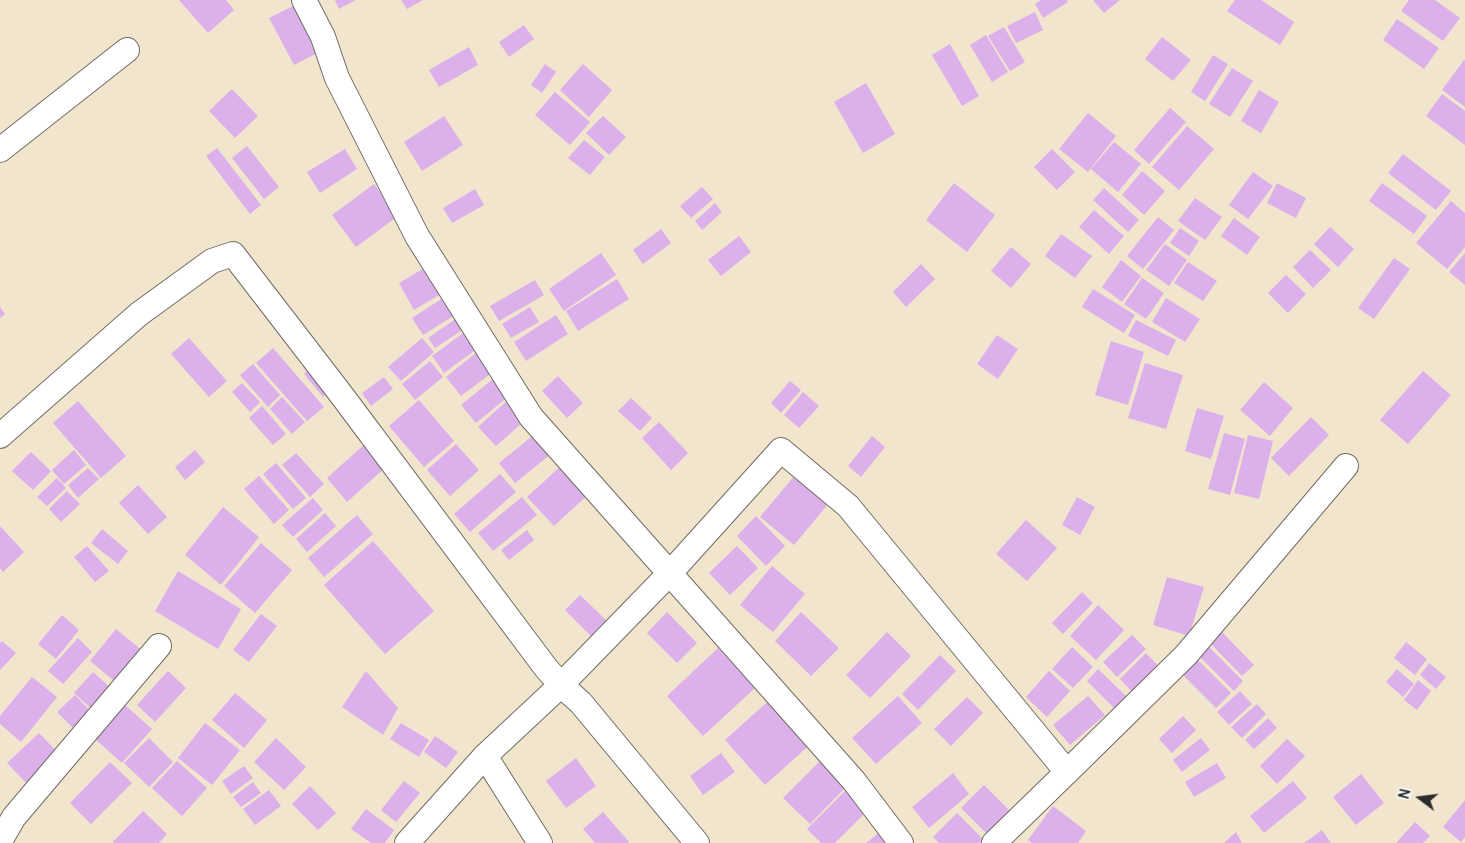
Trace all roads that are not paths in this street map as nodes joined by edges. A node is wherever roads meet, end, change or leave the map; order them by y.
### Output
1 (304, 0) edge
2 (127, 50) dead end
3 (0, 150) edge
4 (0, 436) edge
5 (1346, 466) dead end
6 (670, 573) junction
7 (159, 646) dead end
8 (561, 685) junction
9 (485, 756) junction
10 (1067, 772) junction
11 (0, 841) edge
12 (407, 843) edge
13 (540, 843) edge
14 (697, 843) edge
15 (901, 843) edge
16 (994, 843) edge

1 - 6 street
2 - 3 street
4 - 8 street
5 - 10 street
6 - 8 street
6 - 10 street
6 - 15 street
7 - 11 street
8 - 9 street
8 - 14 street
9 - 12 street
9 - 13 street
10 - 16 street

